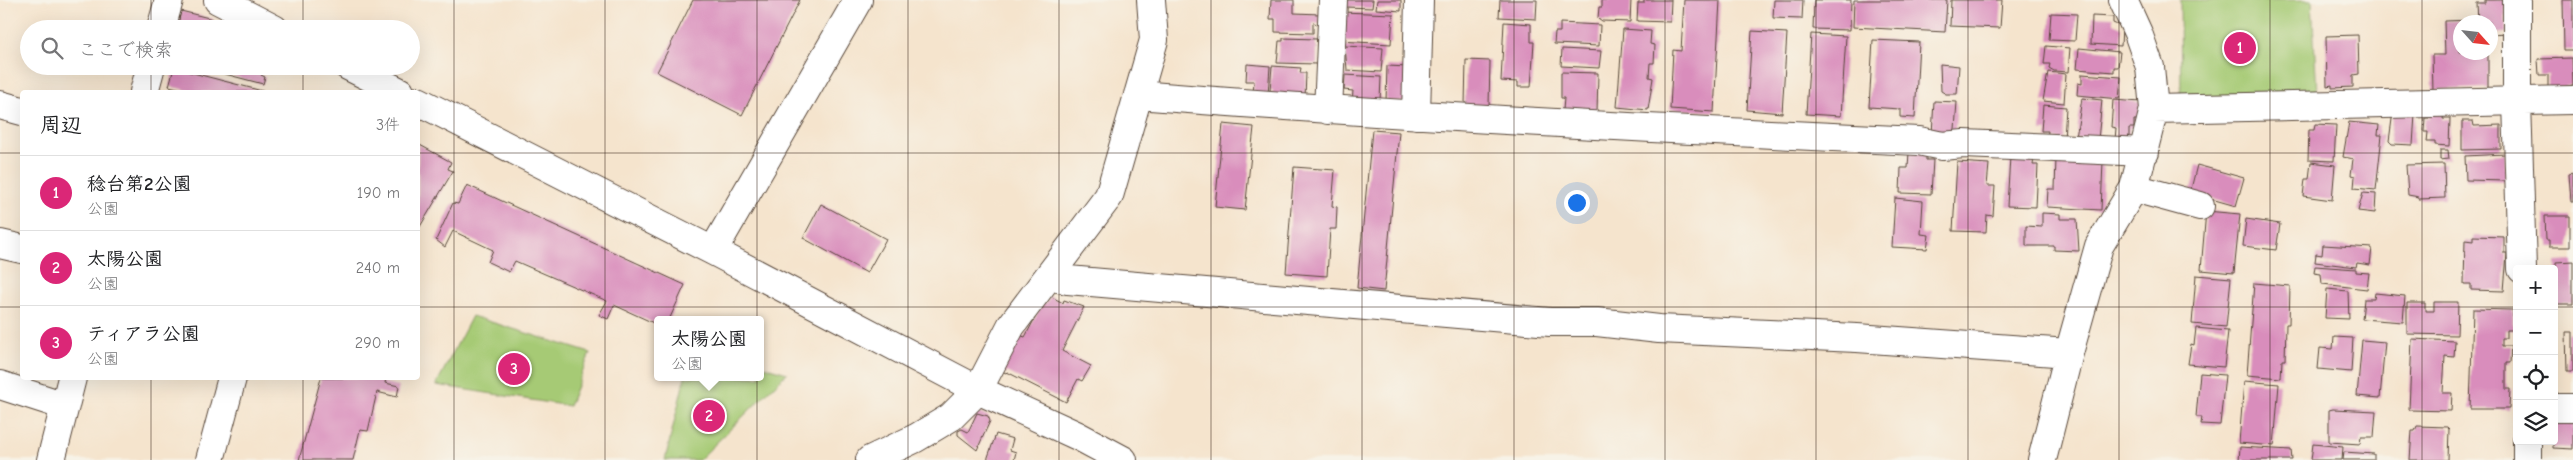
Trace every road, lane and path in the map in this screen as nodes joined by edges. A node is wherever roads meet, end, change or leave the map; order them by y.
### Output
1 (168, 0) edge
2 (218, 0) edge
3 (858, 0) edge
4 (1151, 0) edge
5 (1334, 0) edge
6 (1419, 0) edge
7 (2123, 0) edge
8 (2517, 0) edge
9 (163, 20) edge
10 (257, 20) edge
11 (149, 75) edge
12 (366, 75) edge
13 (145, 90) edge
14 (396, 90) edge
15 (1138, 95) junction
16 (2573, 100) edge
17 (2517, 101) junction
18 (420, 103) edge
19 (0, 105) edge
20 (2154, 109) junction
21 (20, 110) edge
22 (1328, 110) junction
23 (1416, 115) junction
24 (2145, 152) junction
25 (2134, 188) junction
26 (2200, 206) dead end
27 (0, 244) edge
28 (20, 249) edge
29 (713, 251) junction
30 (2522, 265) edge
31 (1050, 276) junction
32 (2069, 353) junction
33 (72, 380) edge
34 (231, 380) edge
35 (0, 386) edge
36 (978, 390) junction
37 (65, 406) junction
38 (2558, 408) edge
39 (2573, 408) edge
40 (2527, 445) edge
41 (54, 459) edge
42 (210, 460) edge
43 (870, 460) edge
44 (1124, 460) edge
45 (2042, 460) edge
46 (2527, 460) edge

1 - 9 street
2 - 10 street
3 - 29 street
4 - 15 street
5 - 22 street
6 - 23 street
7 - 20 street
8 - 17 street
11 - 13 street
12 - 14 street
15 - 22 street
15 - 31 street
16 - 17 street
17 - 20 street
17 - 30 street
18 - 29 street
19 - 21 street
20 - 24 street
22 - 23 street
23 - 24 street
24 - 25 street
25 - 26 street
25 - 32 street
27 - 28 street
29 - 36 street
31 - 32 street
31 - 36 street
32 - 45 street
33 - 37 street
34 - 42 street
35 - 37 street
36 - 43 street
36 - 44 street
37 - 41 street
38 - 39 street
40 - 46 street

